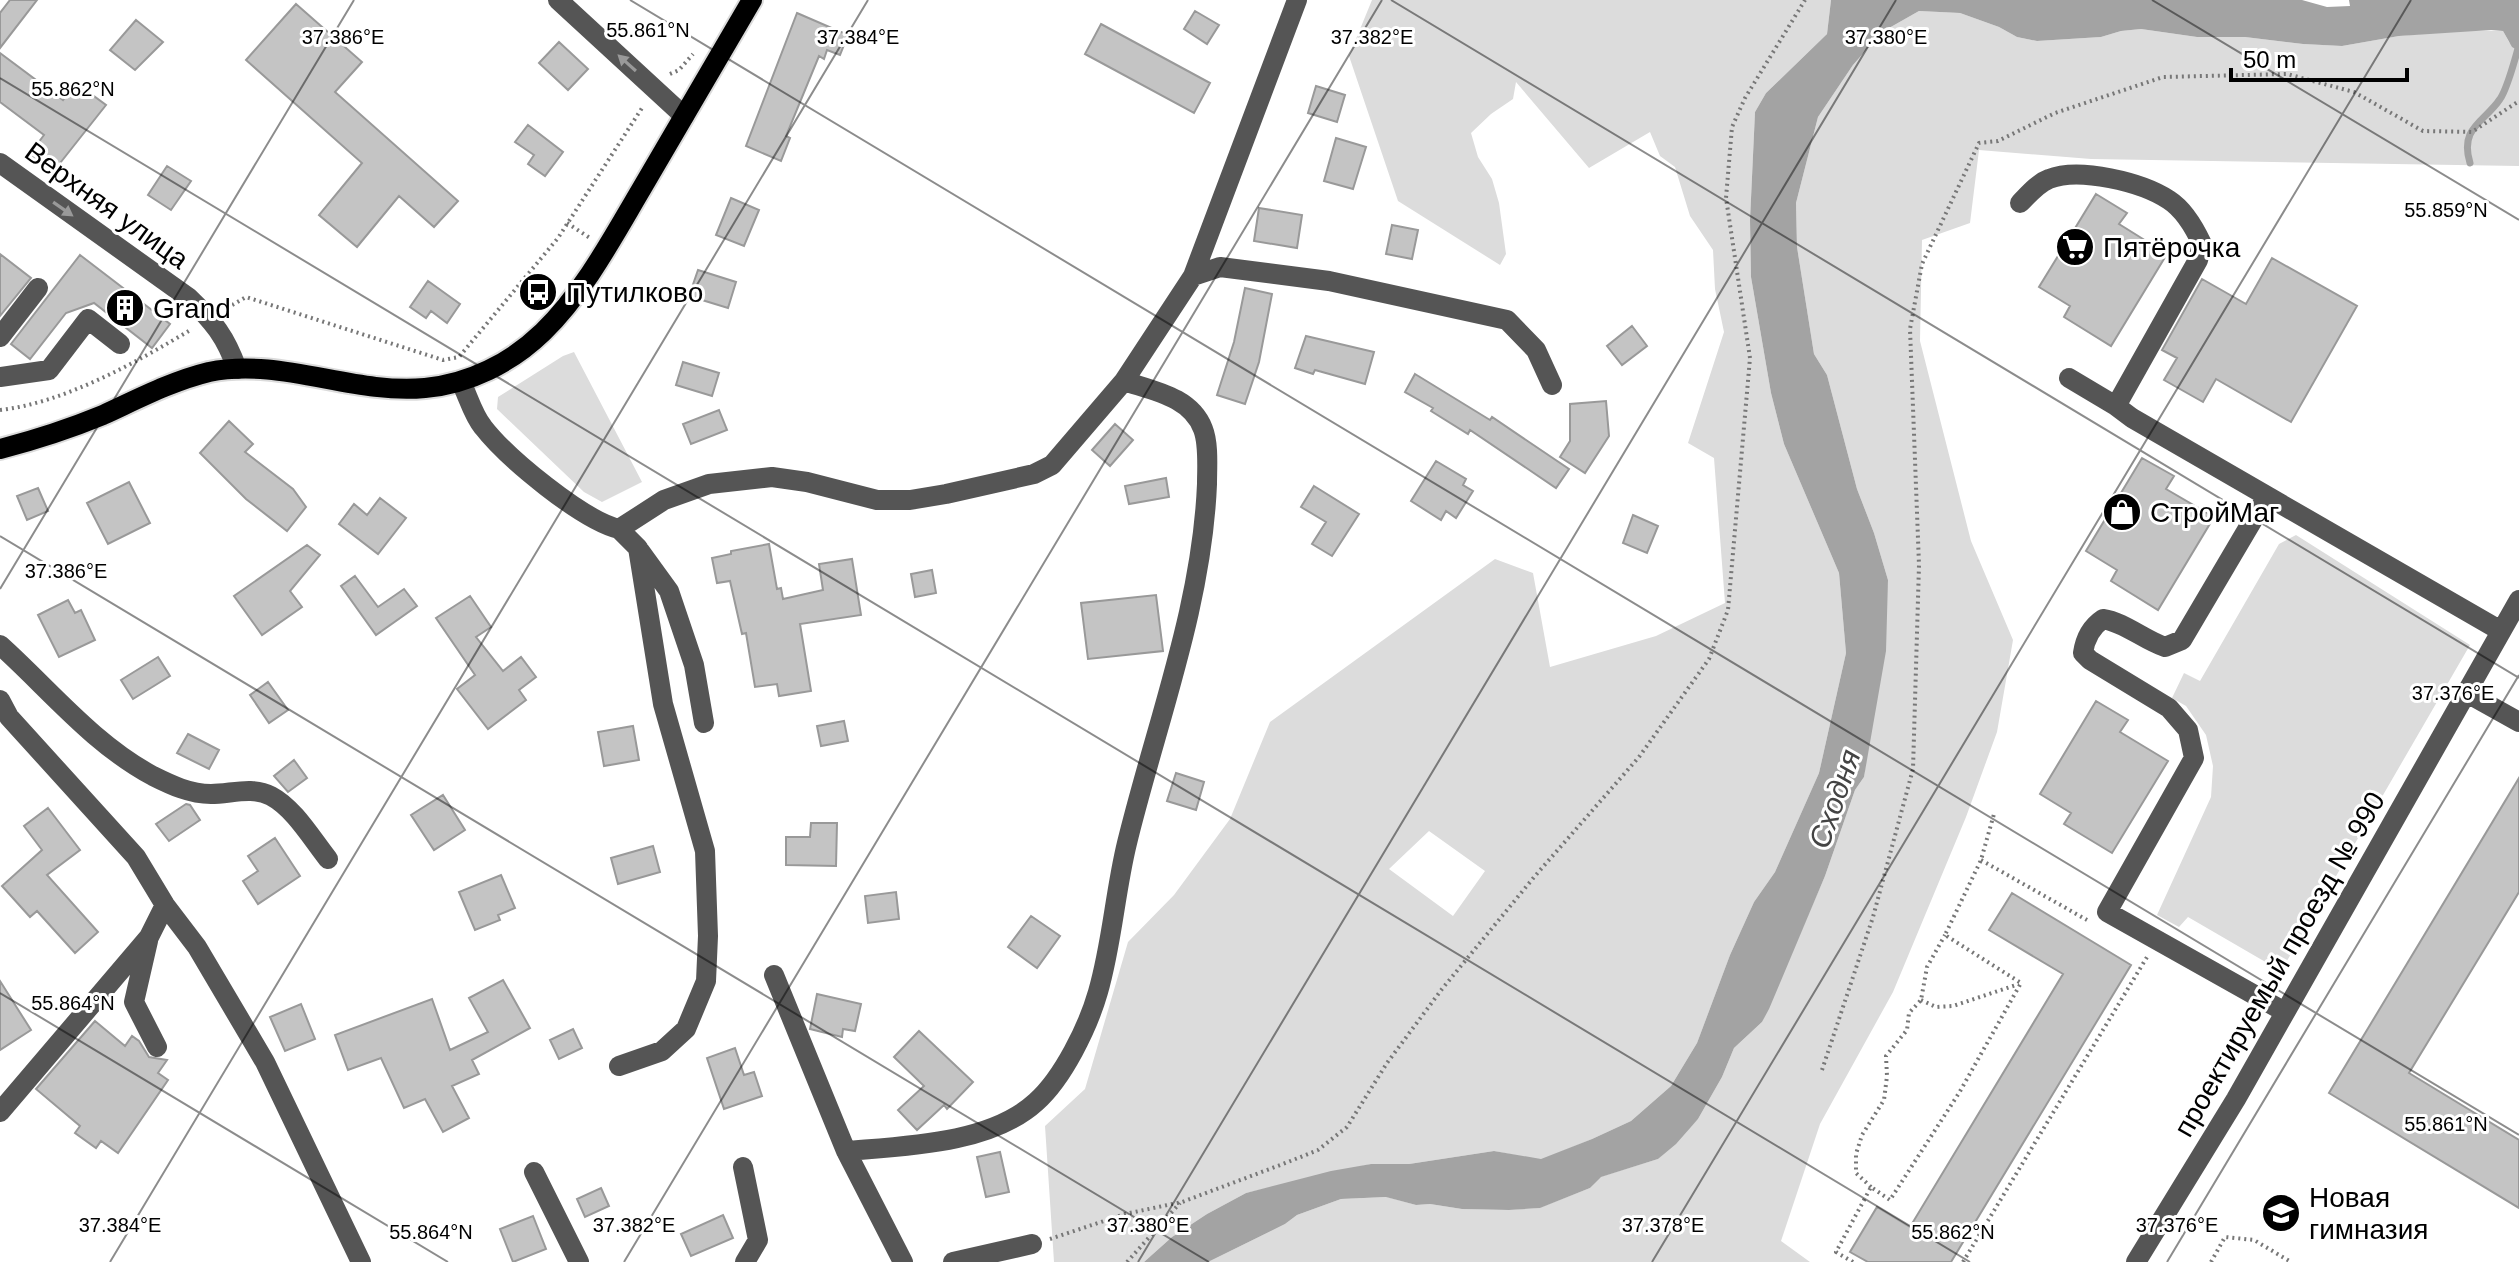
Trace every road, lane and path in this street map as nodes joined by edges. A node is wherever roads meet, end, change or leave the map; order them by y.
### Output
1 (558, 0) edge
2 (752, 0) edge
3 (1297, 0) edge
4 (1805, 0) edge
5 (700, 41) dead end
6 (655, 89) junction
7 (2519, 101) edge
8 (684, 116) junction
9 (0, 163) edge
10 (2020, 203) dead end
11 (567, 223) junction
12 (592, 239) dead end
13 (1193, 276) junction
14 (38, 288) dead end
15 (220, 312) dead end
16 (197, 326) dead end
17 (0, 337) edge
18 (120, 344) dead end
19 (237, 369) junction
20 (0, 377) edge
21 (2069, 378) dead end
22 (1124, 381) junction
23 (461, 382) junction
24 (1552, 385) dead end
25 (2116, 406) junction
26 (0, 410) edge
27 (0, 449) edge
28 (2267, 496) junction
29 (619, 529) junction
30 (638, 548) junction
31 (2519, 600) edge
32 (2501, 631) junction
33 (0, 645) edge
34 (2467, 693) junction
35 (0, 700) edge
36 (2519, 722) edge
37 (704, 723) dead end
38 (1994, 814) dead end
39 (328, 859) dead end
40 (1981, 860) junction
41 (165, 905) junction
42 (2097, 926) dead end
43 (1945, 935) junction
44 (149, 937) junction
45 (2148, 955) dead end
46 (774, 975) dead end
47 (2021, 983) junction
48 (1921, 1000) junction
49 (2285, 1012) junction
50 (157, 1047) dead end
51 (619, 1066) dead end
52 (1822, 1070) dead end
53 (0, 1112) edge
54 (846, 1151) junction
55 (743, 1167) dead end
56 (534, 1172) dead end
57 (1871, 1187) junction
58 (1182, 1202) junction
59 (1032, 1244) joint
60 (361, 1262) edge
61 (579, 1262) edge
62 (745, 1262) edge
63 (903, 1262) edge
64 (953, 1262) edge
65 (1127, 1262) edge
66 (1853, 1262) edge
67 (1963, 1262) edge
68 (2136, 1262) edge
69 (2211, 1262) edge
70 (2291, 1262) edge

6 -> 1 street
2 - 8 main road
3 - 13 street
4 - 58 path
5 - 6 path
6 - 8 street
6 - 11 path
7 - 52 path
8 - 23 main road
9 -> 19 street, Верхняя улица
10 - 25 street
11 - 12 path
11 - 15 path
13 - 22 street
13 - 24 street
14 - 17 street
16 - 26 path
18 - 20 street
19 - 23 main road
19 - 27 main road
21 - 25 street
22 - 29 street
22 - 54 street
23 - 29 street
25 - 28 street
28 - 32 street
28 - 49 street
29 - 30 street
30 - 37 street
30 - 51 street
31 - 32 street, проектируемый проезд № 990
32 - 34 street, проектируемый проезд № 990
33 - 39 street
34 - 36 street
34 - 49 street, проектируемый проезд № 990
35 - 41 street
38 - 40 path
40 - 42 path
40 - 43 path
41 - 44 street
41 - 60 street
43 - 47 path
43 - 48 path
44 - 50 street
44 - 53 street
45 - 67 path
46 - 54 street
47 - 48 path
47 - 57 path
48 - 57 path
49 - 68 street, проектируемый проезд № 990
54 - 63 street
55 - 62 street
56 - 61 street
57 - 66 path
58 - 59 path
58 - 65 path
59 - 64 street
69 - 70 path

